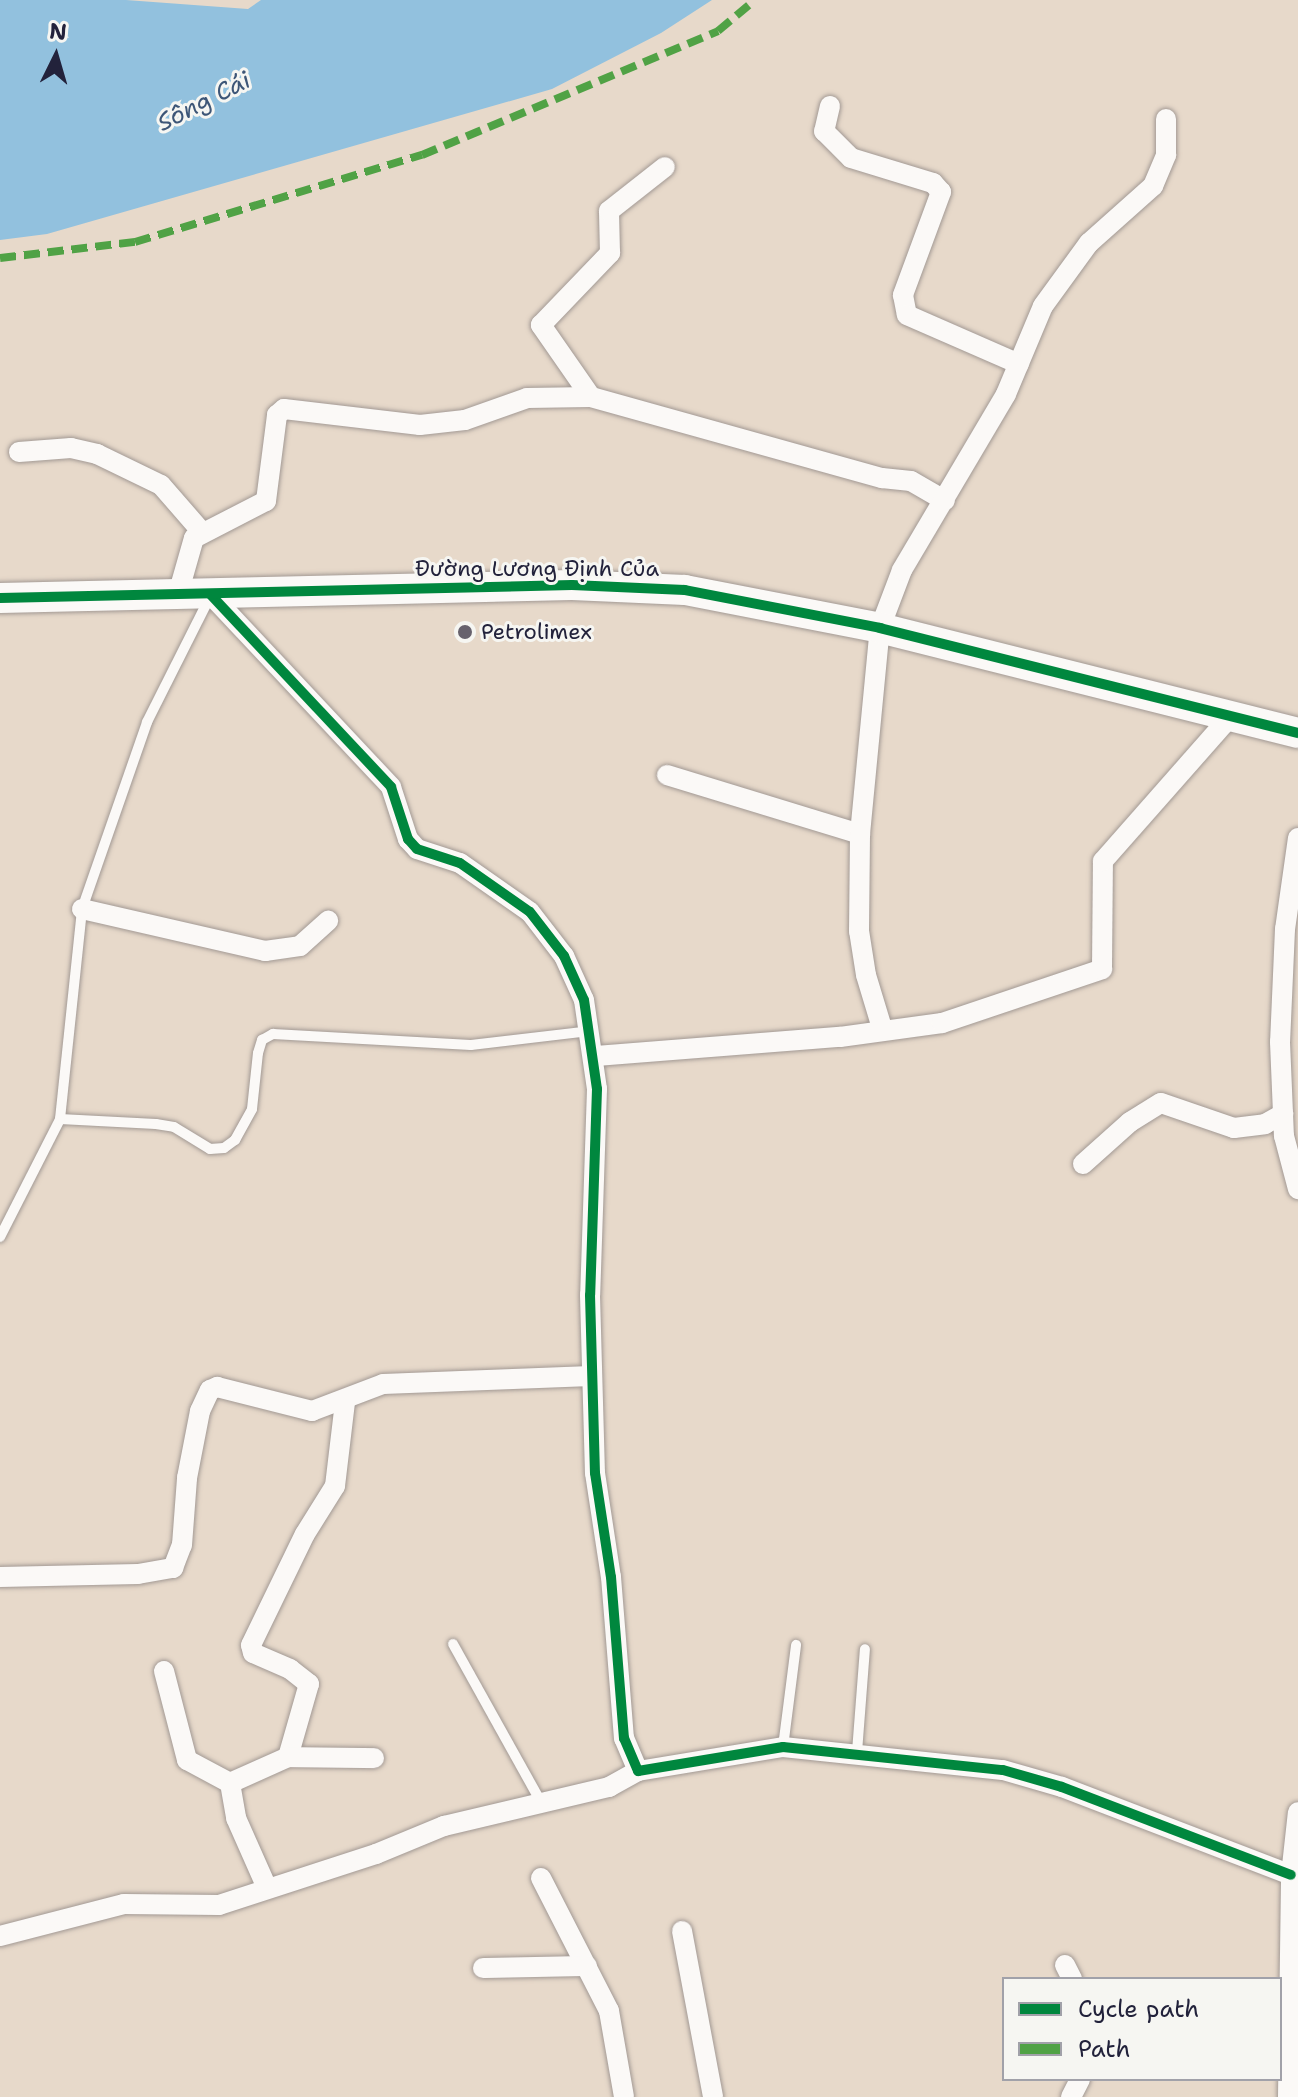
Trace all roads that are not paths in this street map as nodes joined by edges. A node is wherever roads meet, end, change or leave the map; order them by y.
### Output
1 (830, 106) dead end
2 (1166, 119) dead end
3 (665, 167) dead end
4 (1019, 364) junction
5 (591, 397) junction
6 (19, 452) dead end
7 (945, 501) junction
8 (201, 531) junction
9 (178, 594) junction
10 (211, 595) junction
11 (0, 598) edge
12 (880, 628) junction
13 (1231, 716) junction
14 (1298, 733) edge
15 (667, 775) dead end
16 (860, 834) junction
17 (1298, 838) edge
18 (82, 909) junction
19 (328, 921) dead end
20 (882, 1028) junction
21 (591, 1031) junction
22 (596, 1056) junction
23 (1290, 1114) edge
24 (60, 1119) junction
25 (1083, 1164) dead end
26 (1298, 1189) edge
27 (0, 1237) edge
28 (591, 1376) junction
29 (345, 1402) junction
30 (0, 1577) edge
31 (453, 1644) dead end
32 (796, 1645) dead end
33 (865, 1649) dead end
34 (164, 1671) dead end
35 (783, 1747) junction
36 (857, 1752) junction
37 (288, 1757) junction
38 (374, 1758) dead end
39 (638, 1771) junction
40 (230, 1783) junction
41 (541, 1802) junction
42 (1298, 1812) edge
43 (1291, 1875) junction
44 (541, 1878) dead end
45 (267, 1888) junction
46 (682, 1931) dead end
47 (0, 1936) edge
48 (587, 1966) junction
49 (483, 1968) dead end
50 (1294, 2025) edge
51 (1291, 2095) edge
52 (624, 2097) edge
53 (713, 2097) edge

1 - 4 street
2 - 4 street
3 - 5 street
4 - 7 street
5 - 7 street
5 - 8 street
6 - 8 street
7 - 12 street
8 - 9 street
9 - 10 street, Đường Lương Định Của
9 - 11 street, Đường Lương Định Của
10 - 12 street, Đường Lương Định Của
10 - 18 lane
10 - 21 street
12 - 13 street, Đường Lương Định Của
12 - 16 street
13 - 14 street, Đường Lương Định Của
13 - 20 street
15 - 16 street
16 - 20 street
17 - 23 street
18 - 19 street
18 - 24 lane
20 - 22 street
21 - 22 street
21 - 24 lane
22 - 28 street
23 - 25 street
23 - 26 street
24 - 27 lane
28 - 29 street
28 - 39 street
29 - 30 street
29 - 37 street
31 - 41 lane
32 - 35 lane
33 - 36 lane
34 - 40 street
35 - 36 street
35 - 39 street
36 - 43 street
37 - 38 street
37 - 40 street
39 - 41 street
40 - 45 street
41 - 45 street
42 - 43 street
43 - 50 street
44 - 48 street
45 - 47 street
46 - 53 street
48 - 49 street
48 - 52 street
50 - 51 street

